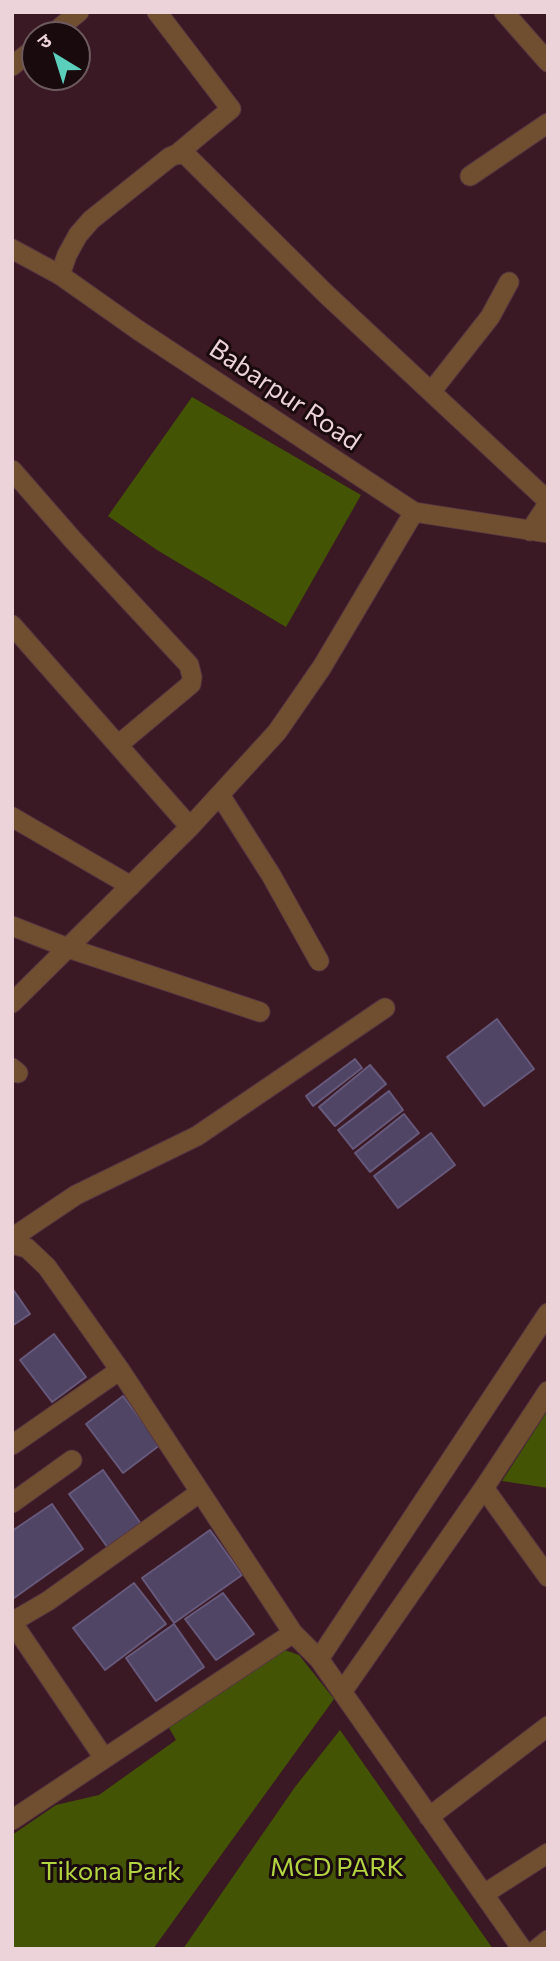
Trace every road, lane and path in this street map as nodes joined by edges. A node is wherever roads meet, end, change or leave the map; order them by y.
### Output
1 (157, 12) edge
2 (504, 12) edge
3 (548, 62) edge
4 (548, 123) edge
5 (177, 154) junction
6 (470, 176) dead end
7 (12, 249) edge
8 (60, 275) junction
9 (509, 282) dead end
10 (431, 392) junction
11 (12, 470) edge
12 (548, 502) edge
13 (414, 512) junction
14 (539, 532) edge
15 (12, 625) edge
16 (118, 744) junction
17 (220, 795) junction
18 (12, 817) edge
19 (190, 827) junction
20 (131, 886) junction
21 (12, 926) edge
22 (68, 948) junction
23 (319, 961) dead end
24 (12, 1003) edge
25 (385, 1008) dead end
26 (260, 1012) dead end
27 (12, 1238) edge
28 (12, 1244) edge
29 (548, 1313) edge
30 (120, 1370) junction
31 (548, 1391) edge
32 (12, 1445) edge
33 (72, 1460) dead end
34 (484, 1488) junction
35 (199, 1493) junction
36 (12, 1503) edge
37 (548, 1577) edge
38 (12, 1622) edge
39 (293, 1633) junction
40 (330, 1674) junction
41 (548, 1726) edge
42 (104, 1758) junction
43 (429, 1817) junction
44 (12, 1820) edge
45 (548, 1853) edge
46 (484, 1894) junction
47 (548, 1940) edge
48 (522, 1949) edge
49 (537, 1949) edge

1 - 5 street
2 - 3 street
4 - 6 street
5 - 8 street
5 - 10 street
7 - 8 street, Babarpur Road
8 - 13 street, Babarpur Road
9 - 10 street
10 - 12 street
11 - 16 street
12 - 14 street
13 - 14 street, Babarpur Road
13 - 17 street
15 - 16 street
16 - 19 street
17 - 19 street
17 - 23 street
18 - 20 street
19 - 20 street
20 - 22 street
21 - 22 street
22 - 24 street
22 - 26 street
25 - 27 street
28 - 30 street
29 - 40 street
30 - 32 street
30 - 35 street
31 - 34 street
33 - 36 street
34 - 37 street
34 - 40 street
35 - 38 street
35 - 39 street
38 - 42 street
39 - 40 street
39 - 42 street
40 - 43 street
41 - 43 street
42 - 44 street
43 - 46 street
45 - 46 street
46 - 48 street
47 - 49 street

